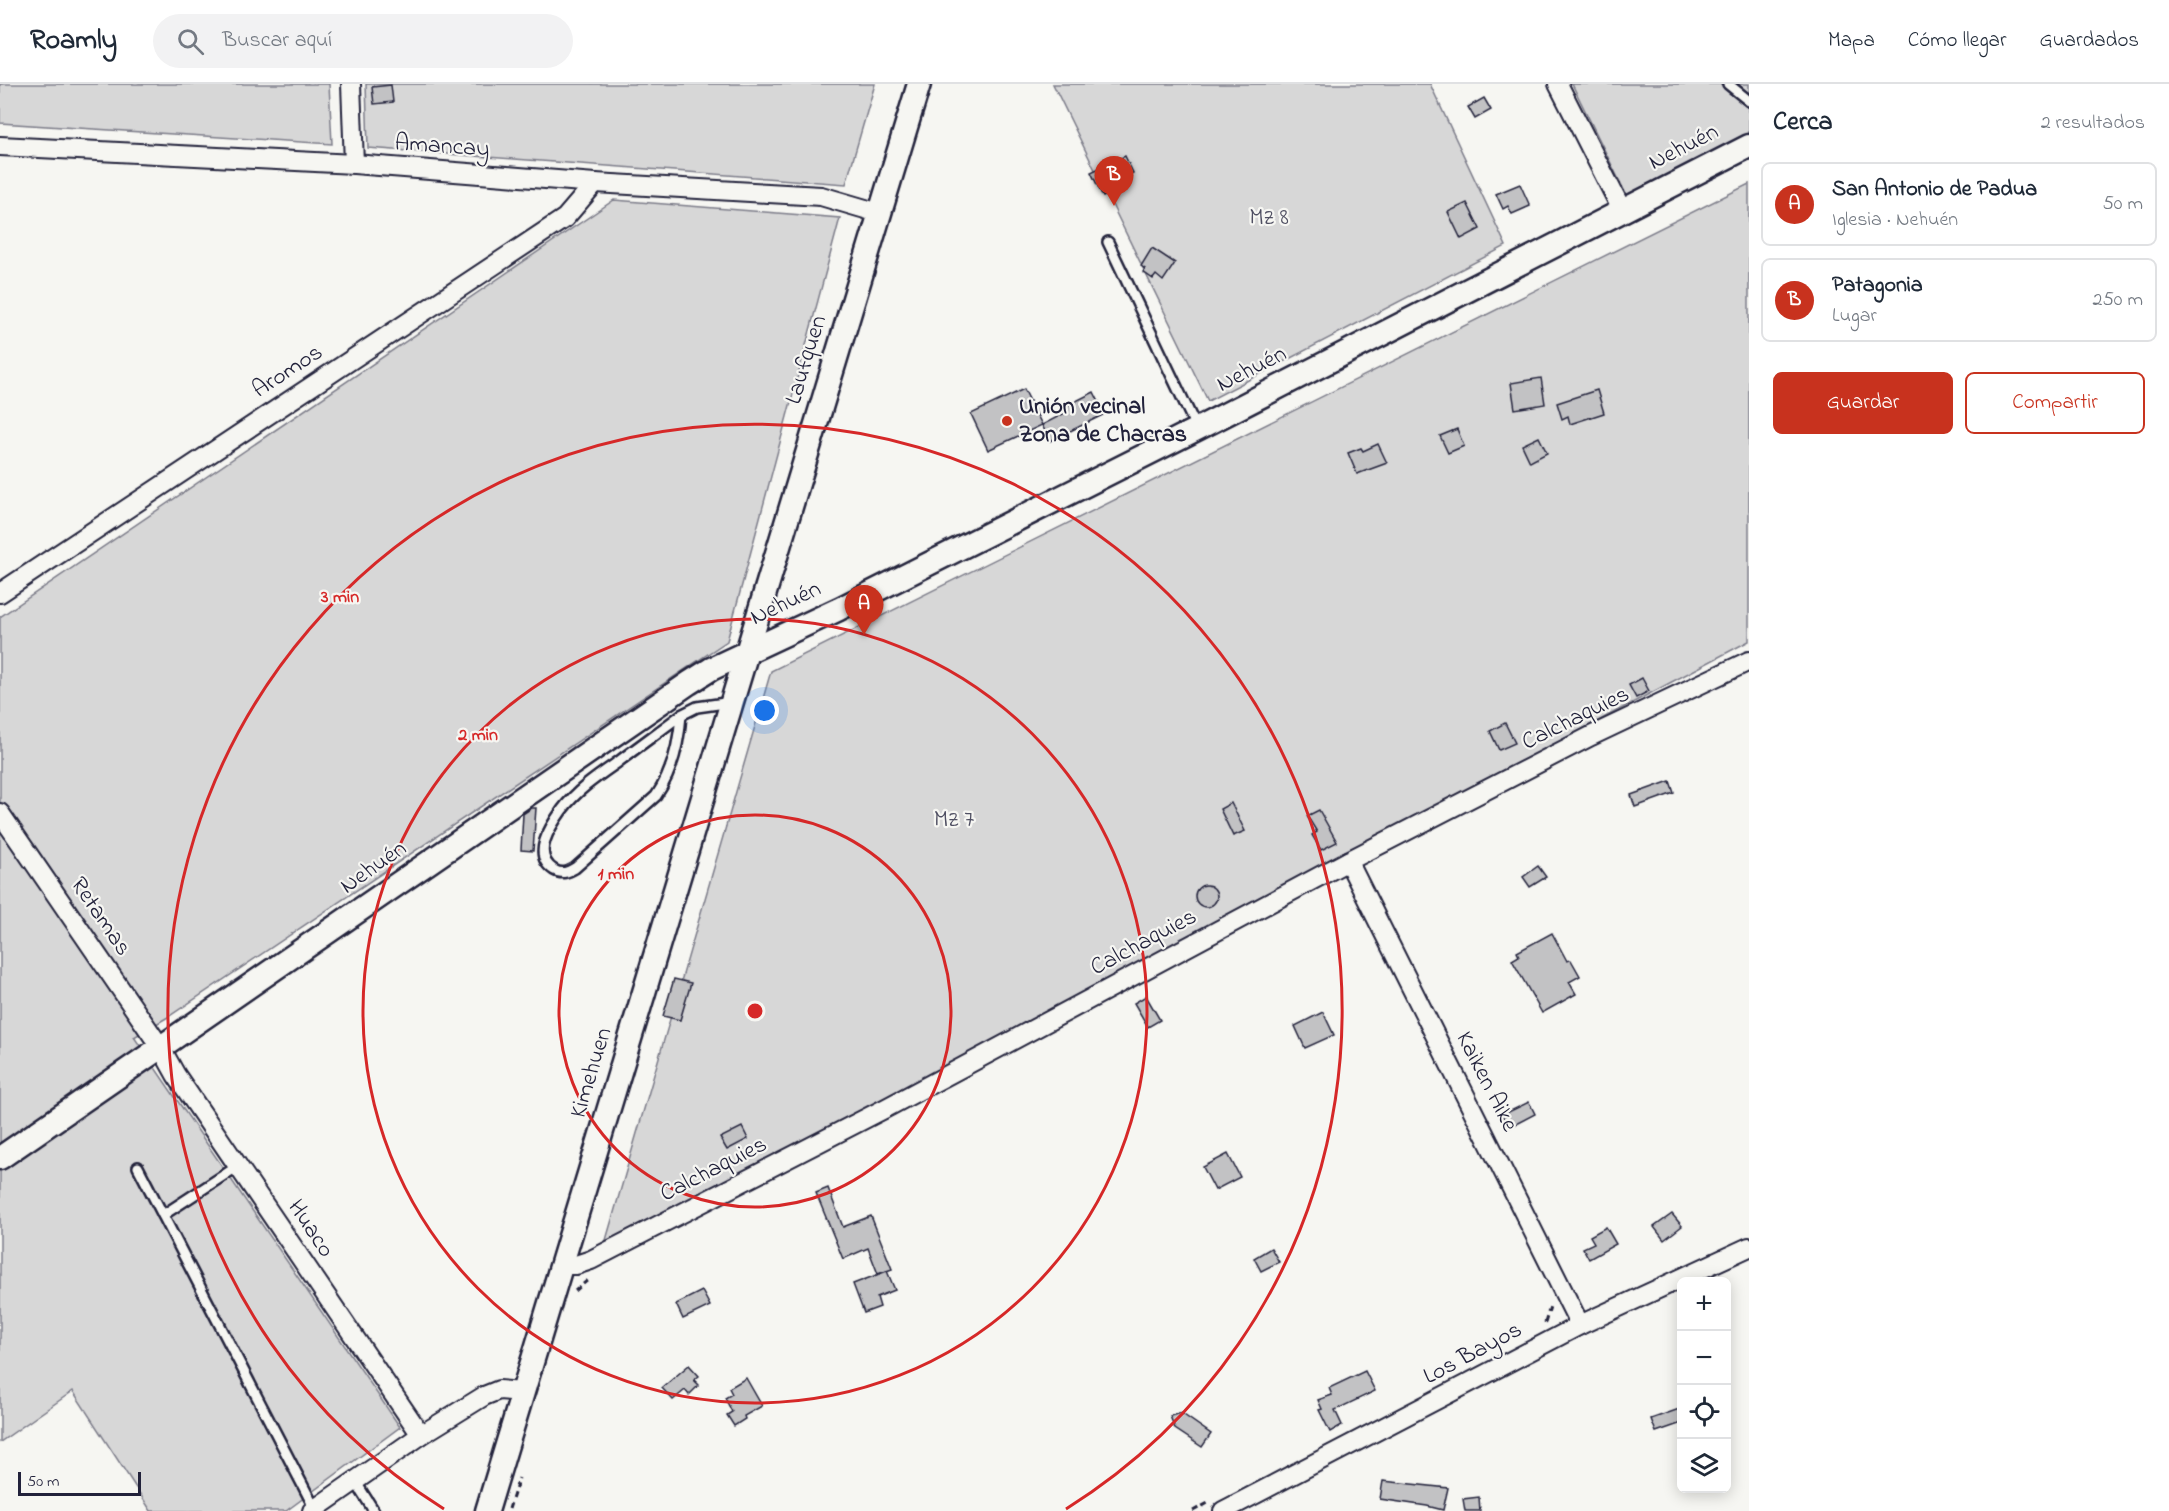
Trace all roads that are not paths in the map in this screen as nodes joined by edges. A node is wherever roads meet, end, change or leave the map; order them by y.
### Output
1 (351, 84) edge
2 (919, 84) edge
3 (1558, 84) edge
4 (1728, 84) edge
5 (1749, 101) edge
6 (0, 146) edge
7 (1749, 146) edge
8 (354, 164) junction
9 (595, 183) junction
10 (1622, 210) junction
11 (879, 213) junction
12 (1108, 242) dead end
13 (1197, 429) junction
14 (0, 593) edge
15 (748, 651) junction
16 (1749, 661) edge
17 (732, 702) junction
18 (681, 716) junction
19 (0, 813) edge
20 (1348, 861) junction
21 (161, 1048) junction
22 (0, 1158) edge
23 (238, 1166) junction
24 (138, 1167) dead end
25 (163, 1215) junction
26 (1749, 1247) edge
27 (562, 1265) junction
28 (1580, 1325) junction
29 (524, 1392) junction
30 (421, 1435) junction
31 (355, 1481) junction
32 (314, 1510) edge
33 (374, 1511) edge
34 (487, 1511) edge
35 (1223, 1511) edge

1 - 8 street
2 - 11 street, Laufquen
3 - 10 street
4 - 5 lane
6 - 8 street, Amancay
7 - 10 street, Nehuén
8 - 9 street, Amancay
9 - 11 street, Amancay
9 - 14 street, Aromos
10 - 13 street, Nehuén
11 - 15 street, Laufquen
12 - 13 lane
13 - 15 street, Nehuén
15 - 17 street, Kimehuen
15 - 21 street, Nehuén
16 - 20 street, Calchaquies
17 - 18 lane
17 - 27 street, Kimehuen
18 - 18 lane
19 - 21 street, Retamas
20 - 27 street, Calchaquies
20 - 28 street, Kaiken Aike
21 - 22 street, Nehuén
21 - 23 street, Huaco
23 - 25 lane
23 - 30 street, Huaco
24 - 25 lane
25 - 32 lane
26 - 28 street, Los Bayos
27 - 29 street, Kimehuen
28 - 35 street, Los Bayos
29 - 30 street
29 - 34 street, Kimehuen
30 - 31 street
31 - 32 street
31 - 33 lane

